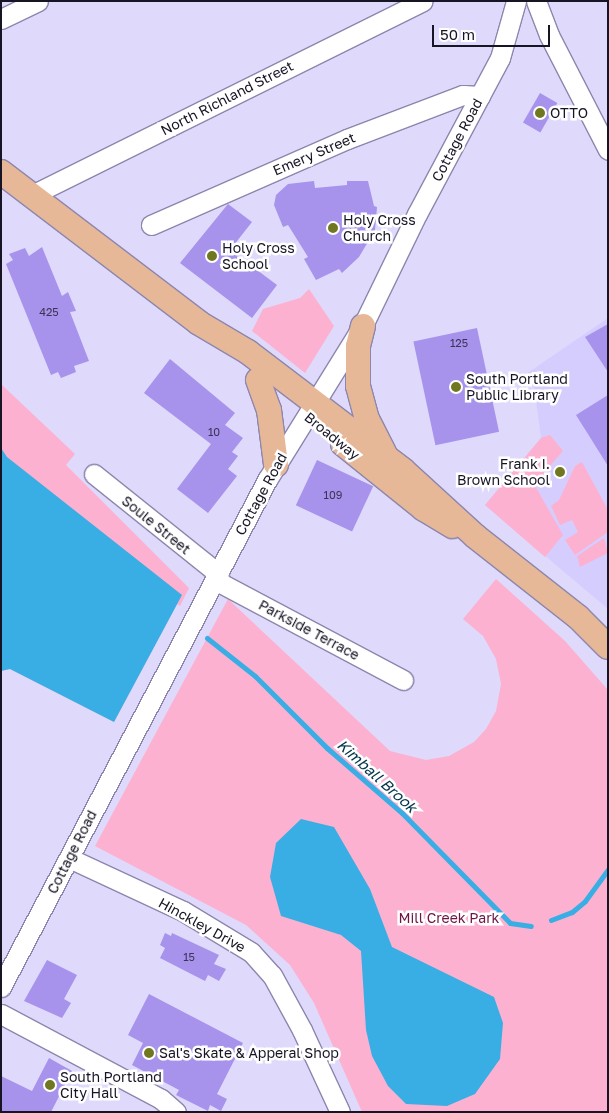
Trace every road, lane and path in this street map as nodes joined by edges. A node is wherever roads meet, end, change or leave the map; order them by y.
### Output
1 (38, 1) edge
2 (422, 1) edge
3 (516, 1) edge
4 (536, 1) edge
5 (1, 19) edge
6 (480, 96) junction
7 (607, 146) edge
8 (1, 172) edge
9 (32, 195) junction
10 (151, 225) dead end
11 (199, 323) junction
12 (363, 326) junction
13 (258, 380) junction
14 (312, 411) junction
15 (386, 457) junction
16 (276, 466) junction
17 (94, 474) dead end
18 (475, 536) junction
19 (217, 577) junction
20 (608, 646) edge
21 (403, 680) dead end
22 (69, 858) junction
23 (1, 987) edge
24 (1, 1014) edge
25 (176, 1112) edge
26 (340, 1112) edge

1 - 5 street
2 - 9 street, North Richland Street
3 - 6 street, Cottage Road
4 - 7 street
6 - 10 street, Emery Street
6 - 12 street, Cottage Road
8 - 9 main road, Broadway
9 - 11 main road, Broadway
11 - 13 main road, Broadway
11 - 14 main road, Broadway
12 - 14 street, Cottage Road
12 - 15 main road
13 - 14 main road, Broadway
13 - 16 main road
14 - 15 main road, Broadway
14 - 16 street, Cottage Road
14 - 18 main road, Broadway
15 - 18 main road, Broadway
16 - 19 street, Cottage Road
17 - 19 street, Soule Street
18 - 20 main road, Broadway
19 - 21 street, Parkside Terrace
19 - 22 street, Cottage Road
22 - 23 street, Cottage Road
22 - 26 street, Hinckley Drive
24 - 25 street

